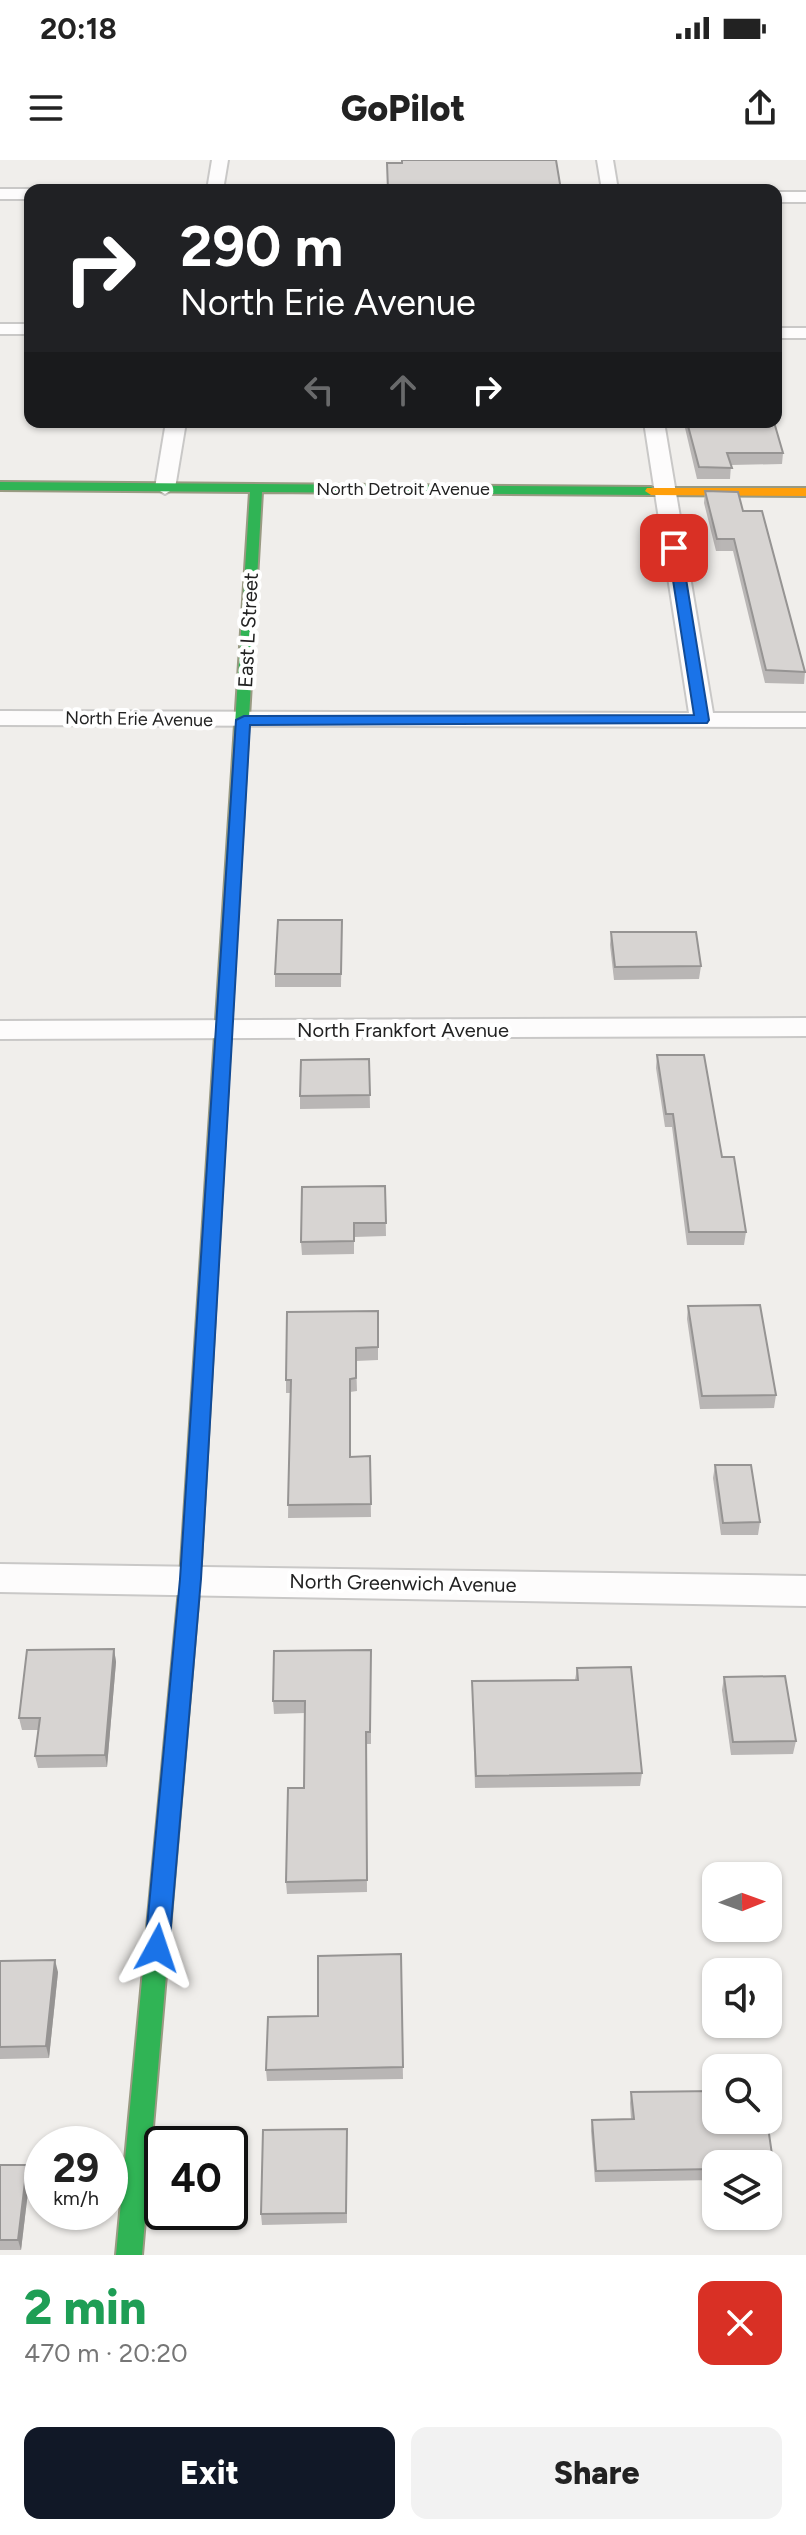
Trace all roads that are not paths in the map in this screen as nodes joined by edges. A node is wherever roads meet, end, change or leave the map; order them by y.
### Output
1 (220, 160) edge
2 (605, 160) edge
3 (216, 184) edge
4 (609, 184) edge
5 (0, 194) edge
6 (24, 194) edge
7 (782, 197) edge
8 (806, 197) edge
9 (0, 329) edge
10 (24, 329) edge
11 (782, 333) edge
12 (806, 333) edge
13 (175, 428) edge
14 (655, 428) edge
15 (0, 486) edge
16 (165, 488) junction
17 (256, 488) junction
18 (665, 491) junction
19 (806, 492) edge
20 (0, 718) edge
21 (244, 720) junction
22 (702, 720) junction
23 (806, 720) edge
24 (806, 1027) edge
25 (0, 1030) edge
26 (222, 1031) junction
27 (0, 1578) edge
28 (190, 1579) junction
29 (806, 1591) edge
30 (129, 2255) edge

1 - 3 street
2 - 4 street
5 - 6 street
7 - 8 street
9 - 10 street
11 - 12 street
13 - 16 street
14 - 18 street
15 - 16 street, North Detroit Avenue
16 - 17 street, North Detroit Avenue
17 - 18 street, North Detroit Avenue
17 - 21 street, East L Street
18 - 19 street, North Detroit Avenue
18 - 22 street
20 - 21 street, North Erie Avenue
21 - 22 street, North Erie Avenue
21 - 26 street, East L Street
22 - 23 street, North Erie Avenue
24 - 26 street, North Frankfort Avenue
25 - 26 street, North Frankfort Avenue
26 - 28 street, East L Street
27 - 28 street, North Greenwich Avenue
28 - 29 street, North Greenwich Avenue
28 - 30 street, East L Street

